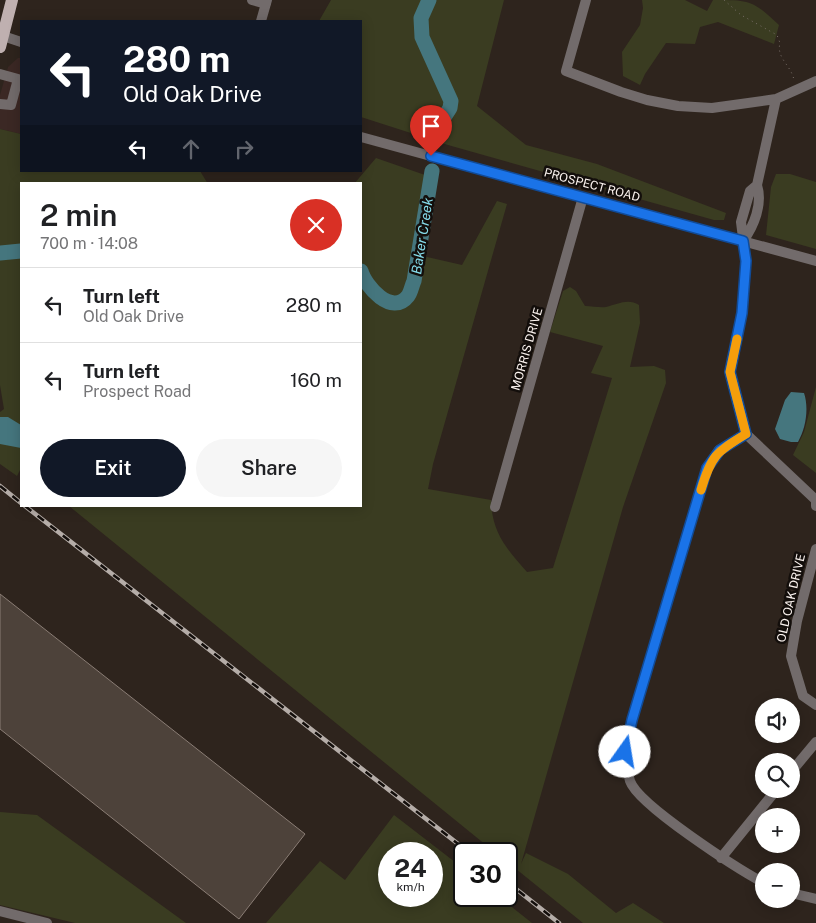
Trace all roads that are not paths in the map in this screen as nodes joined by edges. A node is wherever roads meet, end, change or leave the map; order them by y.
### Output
1 (12, 0) edge
2 (252, 0) edge
3 (586, 0) edge
4 (266, 2) edge
5 (261, 20) edge
6 (1, 40) edge
7 (20, 42) edge
8 (0, 74) edge
9 (20, 75) edge
10 (816, 81) edge
11 (776, 99) junction
12 (0, 104) edge
13 (362, 136) edge
14 (583, 197) junction
15 (743, 241) junction
16 (816, 261) edge
17 (746, 434) junction
18 (816, 500) edge
19 (816, 506) edge
20 (495, 507) dead end
21 (816, 549) edge
22 (816, 705) edge
23 (816, 742) edge
24 (800, 761) edge
25 (770, 798) edge
26 (721, 858) junction
27 (755, 878) edge
28 (800, 895) edge
29 (816, 899) edge
30 (0, 911) edge
31 (47, 923) edge

1 - 6 main road
2 - 4 street
3 - 11 street
4 - 5 street
6 - 7 street
8 - 9 street
9 - 12 street
10 - 11 street
11 - 15 street
13 - 14 street, PROSPECT ROAD
14 - 15 street, PROSPECT ROAD
14 - 20 street, MORRIS DRIVE
15 - 16 street, PROSPECT ROAD
15 - 17 street
17 - 18 street
17 - 26 street
18 - 19 street
21 - 22 street, OLD OAK DRIVE
23 - 24 street
25 - 26 street
26 - 27 street
28 - 29 street
30 - 31 street

